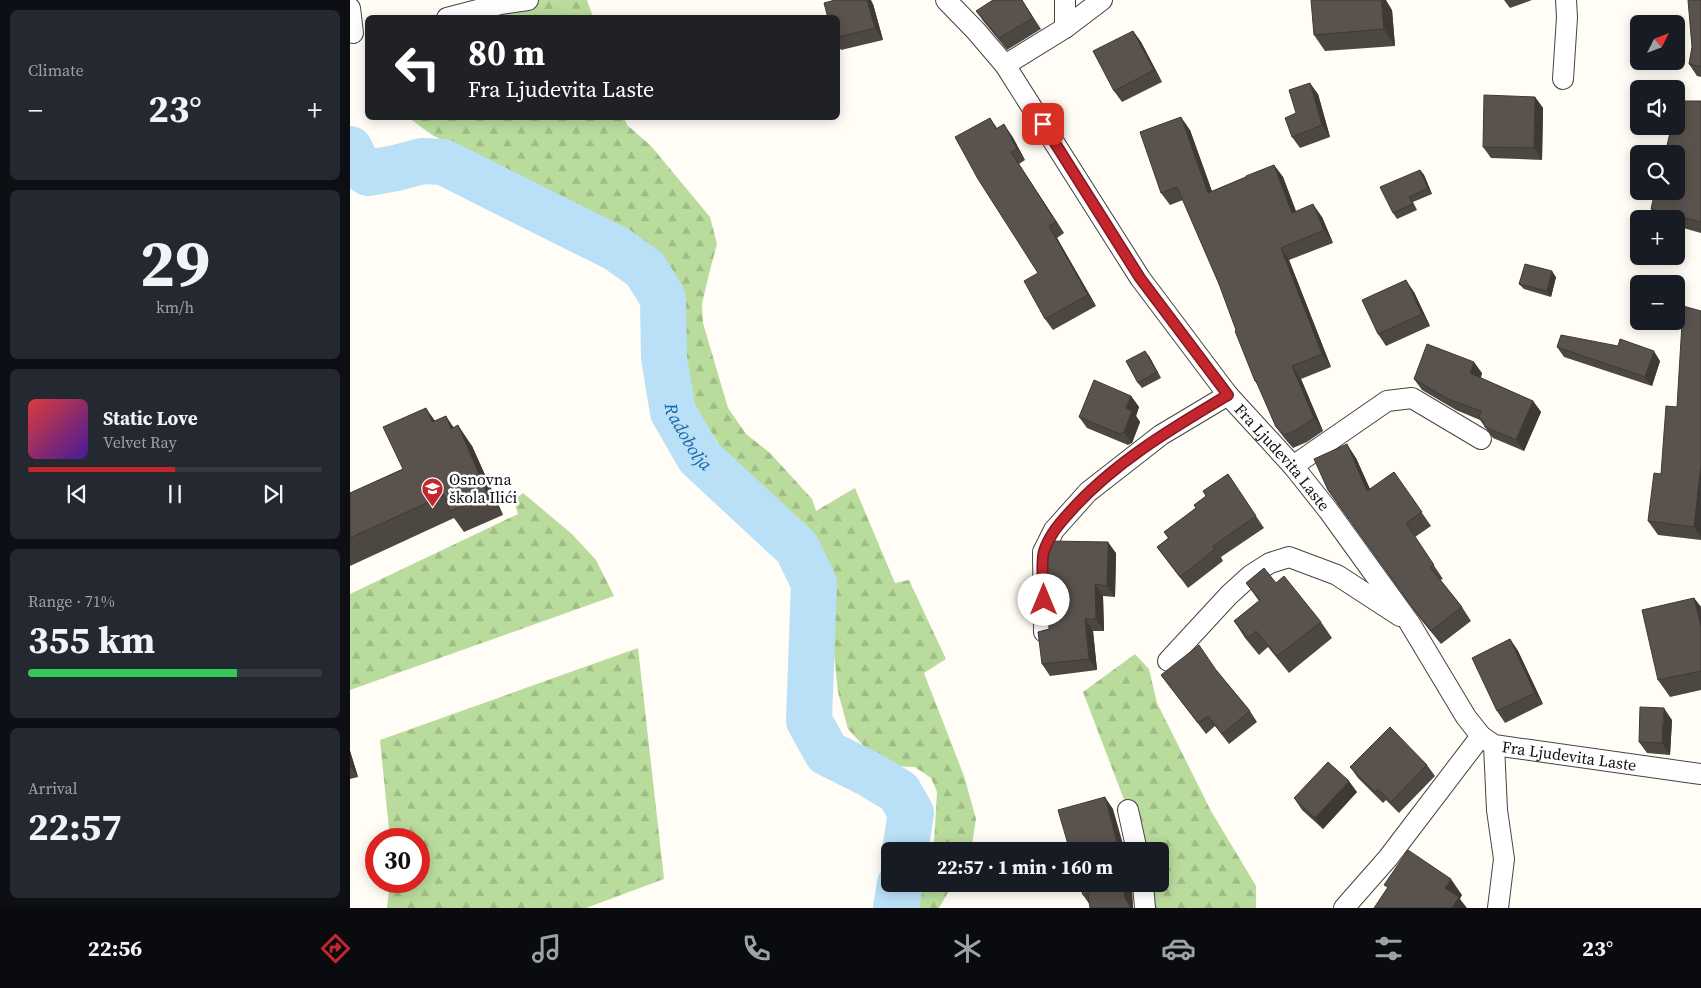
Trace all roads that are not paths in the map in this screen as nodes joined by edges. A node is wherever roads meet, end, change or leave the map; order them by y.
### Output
1 (528, 0) edge
2 (946, 0) edge
3 (1065, 0) edge
4 (1102, 0) edge
5 (1566, 0) edge
6 (350, 8) edge
7 (458, 15) edge
8 (1065, 28) junction
9 (357, 33) edge
10 (1005, 65) junction
11 (1563, 79) dead end
12 (1228, 395) junction
13 (1481, 439) dead end
14 (1293, 466) junction
15 (1409, 622) junction
16 (1044, 632) edge
17 (1168, 661) dead end
18 (1488, 740) junction
19 (1701, 774) edge
20 (1128, 810) dead end
21 (1135, 842) edge
22 (1144, 892) edge
23 (1145, 908) edge
24 (1344, 908) edge
25 (1498, 908) edge

1 - 7 street
2 - 10 street, Fra Ljudevita Laste
3 - 8 street
4 - 8 street
5 - 11 street
6 - 9 street
8 - 10 street
10 - 12 street, Fra Ljudevita Laste
12 - 14 street, Fra Ljudevita Laste
12 - 16 street
13 - 14 street
14 - 15 street, Fra Ljudevita Laste
15 - 17 street
15 - 18 street, Fra Ljudevita Laste
18 - 19 street, Fra Ljudevita Laste
18 - 24 street
18 - 25 street
20 - 21 street
22 - 23 street

